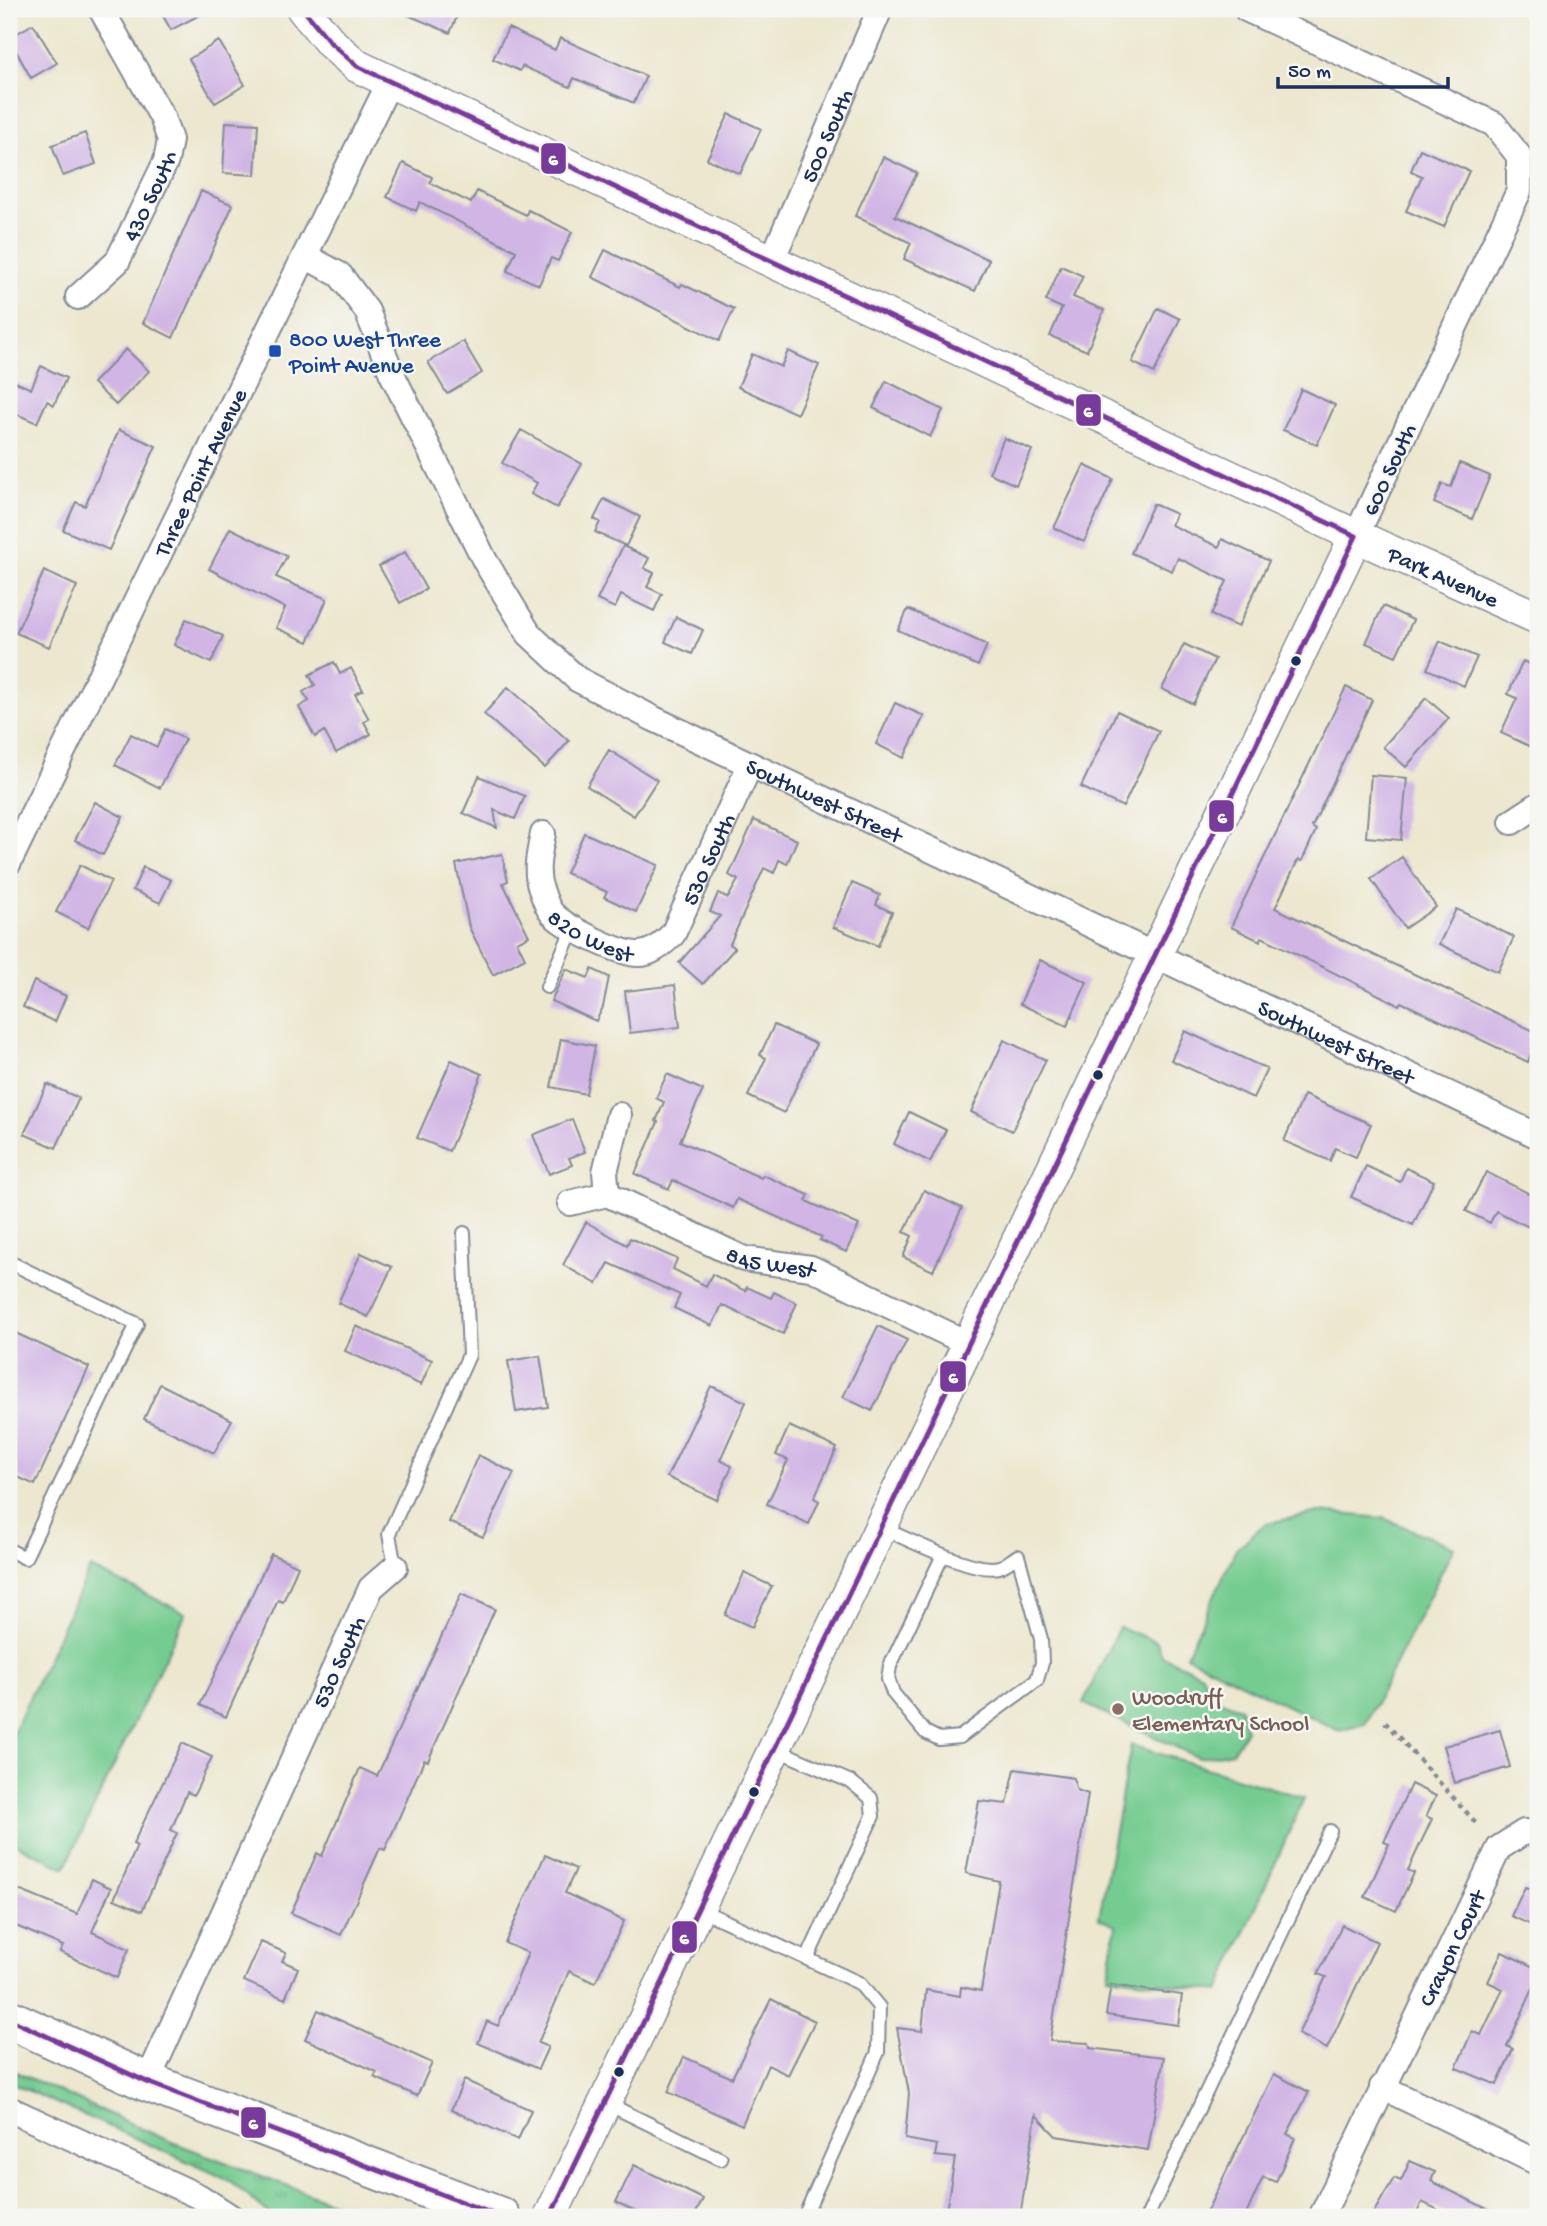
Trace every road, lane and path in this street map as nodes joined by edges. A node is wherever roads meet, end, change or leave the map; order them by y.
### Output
1 (101, 9) edge
2 (303, 9) edge
3 (880, 9) edge
4 (1247, 9) edge
5 (390, 81) junction
6 (305, 256) junction
7 (772, 260) junction
8 (78, 297) dead end
9 (1356, 536) junction
10 (1538, 618) edge
11 (750, 765) junction
12 (1538, 805) edge
13 (1512, 822) dead end
14 (543, 834) dead end
15 (9, 862) edge
16 (573, 928) junction
17 (658, 948) joint
18 (1153, 956) junction
19 (547, 987) dead end
20 (619, 1115) dead end
21 (1538, 1136) edge
22 (607, 1194) junction
23 (570, 1203) dead end
24 (464, 1233) dead end
25 (9, 1262) edge
26 (969, 1344) junction
27 (880, 1527) junction
28 (9, 1550) edge
29 (943, 1555) junction
30 (395, 1567) joint
31 (1385, 1722) dead end
32 (773, 1748) junction
33 (1477, 1824) dead end
34 (1330, 1831) dead end
35 (1538, 1833) edge
36 (696, 1907) junction
37 (807, 1959) junction
38 (9, 2019) edge
39 (147, 2082) junction
40 (1382, 2087) junction
41 (604, 2102) junction
42 (9, 2109) edge
43 (721, 2159) dead end
44 (1538, 2163) edge
45 (231, 2217) edge
46 (501, 2217) edge
47 (550, 2217) edge
48 (804, 2217) edge
49 (1147, 2217) edge
50 (1321, 2217) edge

1 - 8 street, 430 South
2 - 5 street, Park Avenue
3 - 7 street, 500 South
4 - 9 street, 600 South
5 - 6 street, Three Point Avenue
5 - 7 street, Park Avenue
6 - 11 street, Southwest Street
6 - 15 street, Three Point Avenue
7 - 9 street, Park Avenue
9 - 10 street, Park Avenue
9 - 18 street, 600 South
11 - 17 street, 530 South
11 - 18 street, Southwest Street
12 - 13 street
14 - 16 street, 820 West
16 - 17 street, 820 West
16 - 19 lane
18 - 21 street, Southwest Street
18 - 26 street, 600 South
20 - 22 street
22 - 23 street
22 - 26 street, 845 West
24 - 30 lane, 530 South
25 - 28 lane
26 - 27 street, 600 South
27 - 29 lane
27 - 32 street, 600 South
29 - 29 lane
30 - 39 street, 530 South
31 - 33 path
32 - 36 street, 600 South
32 - 37 lane
34 - 49 lane
35 - 40 street, Crayon Court
36 - 37 lane
36 - 41 street, 600 South
37 - 48 lane
38 - 39 main road
39 - 46 main road
40 - 44 street
40 - 50 street, Crayon Court
41 - 43 lane
41 - 47 street, 600 South
42 - 45 street

